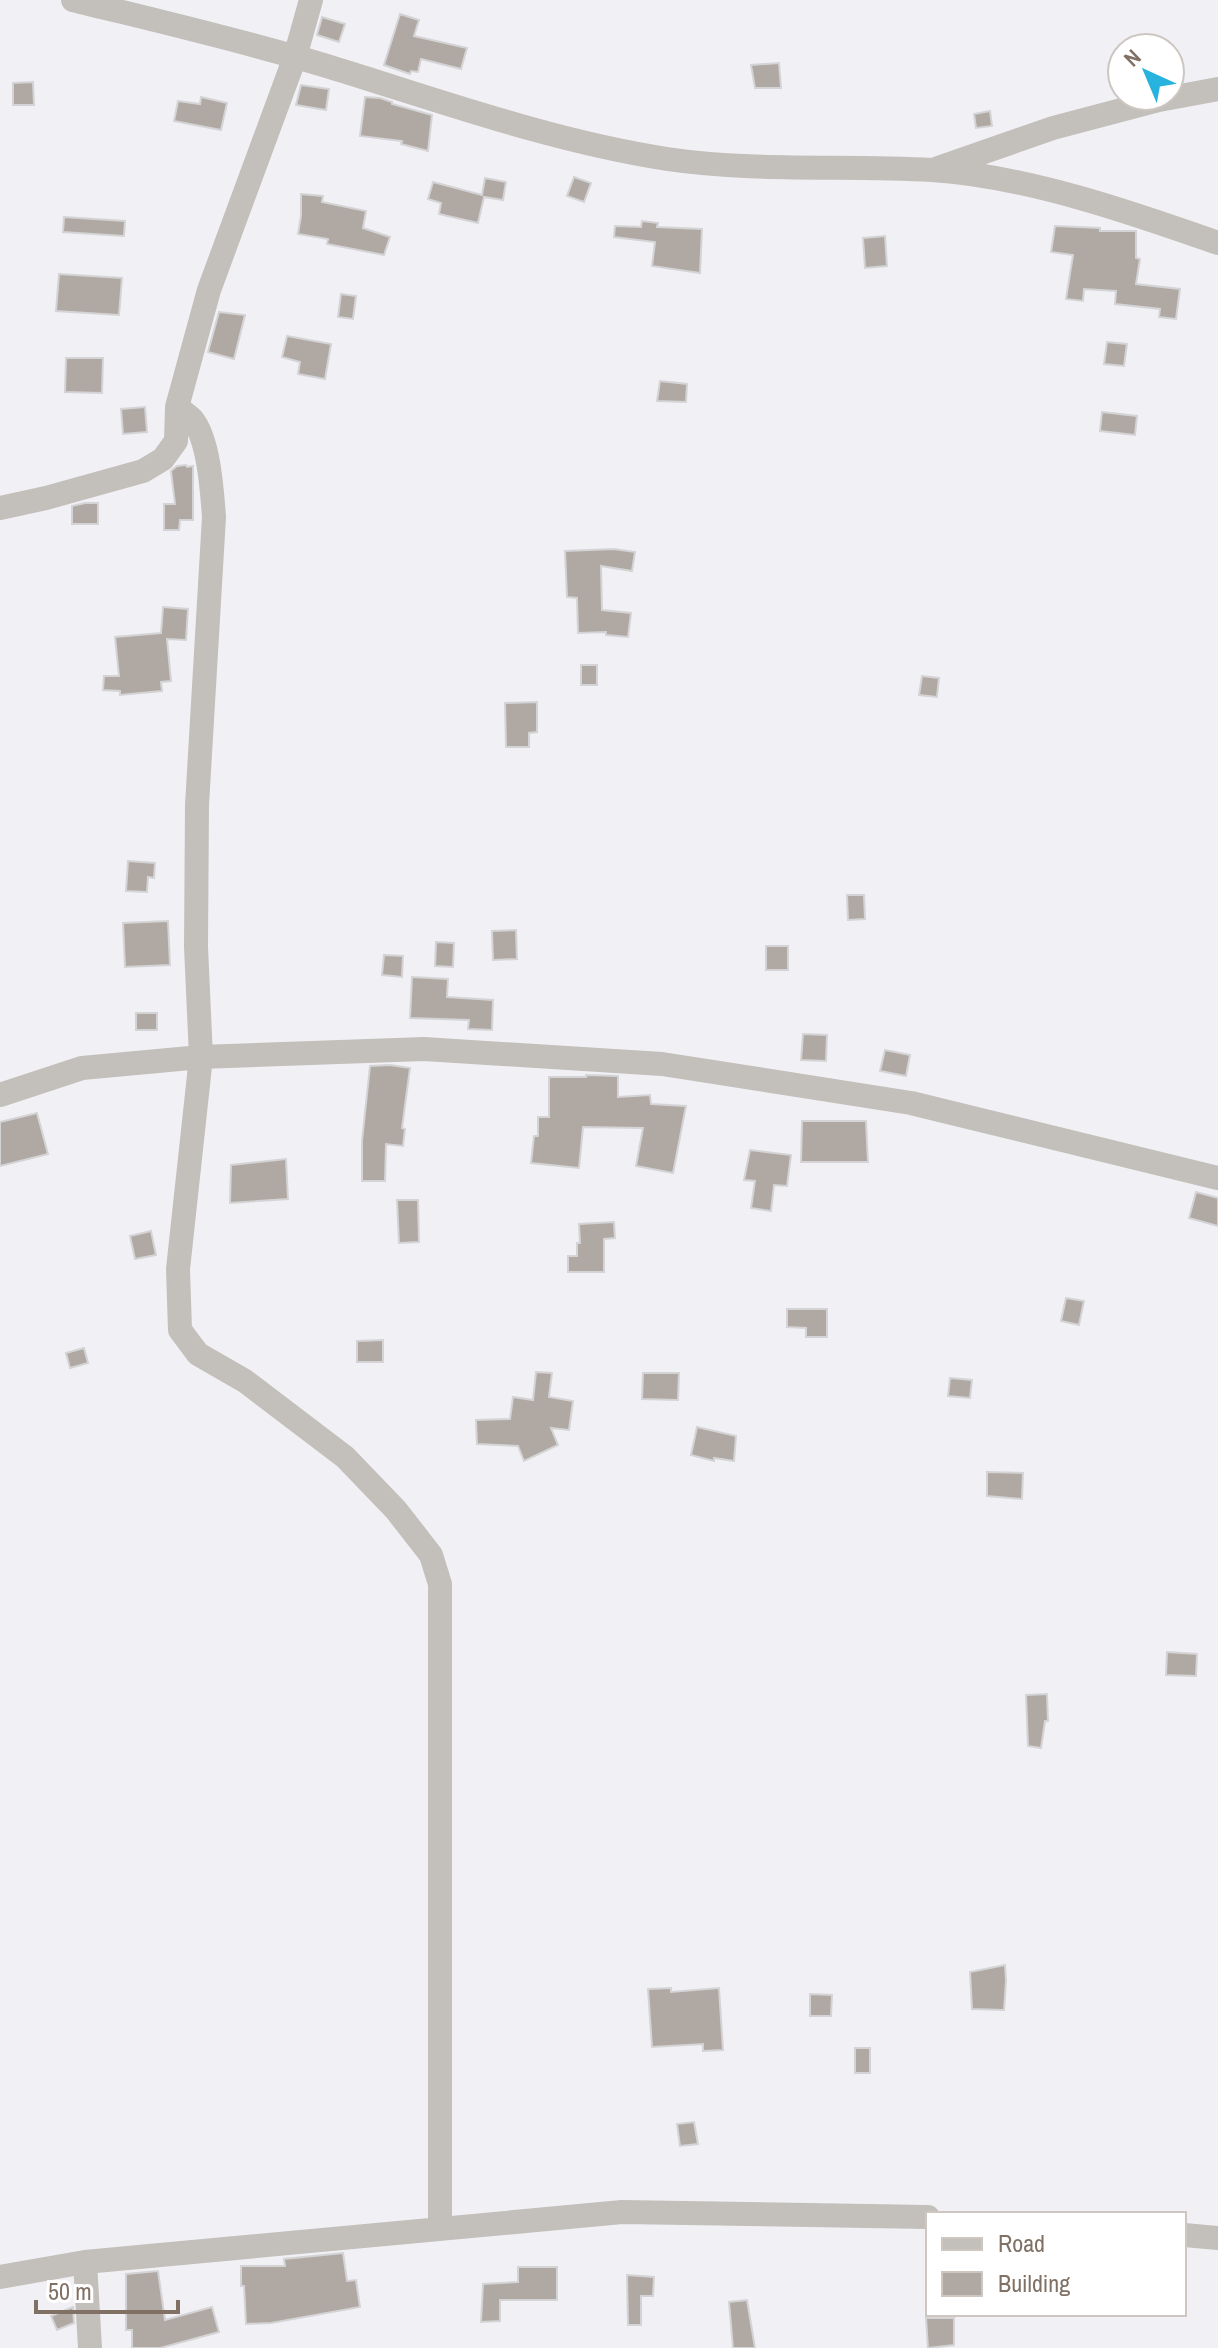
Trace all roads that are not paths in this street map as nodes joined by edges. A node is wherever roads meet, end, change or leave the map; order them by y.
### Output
1 (73, 0) edge
2 (311, 0) edge
3 (295, 57) junction
4 (1218, 89) edge
5 (932, 170) junction
6 (1218, 243) edge
7 (177, 407) junction
8 (0, 508) edge
9 (201, 1057) junction
10 (0, 1095) edge
11 (1218, 1178) edge
12 (926, 2217) edge
13 (440, 2228) junction
14 (1186, 2235) edge
15 (1218, 2238) edge
16 (85, 2262) junction
17 (0, 2277) edge
18 (90, 2348) edge

1 - 3 street
2 - 3 street
3 - 5 street
3 - 7 street
4 - 5 street
5 - 6 street
7 - 8 street
7 - 9 street
9 - 10 street
9 - 11 street
9 - 13 street
12 - 13 street
13 - 16 street
14 - 15 street
16 - 17 street
16 - 18 street

